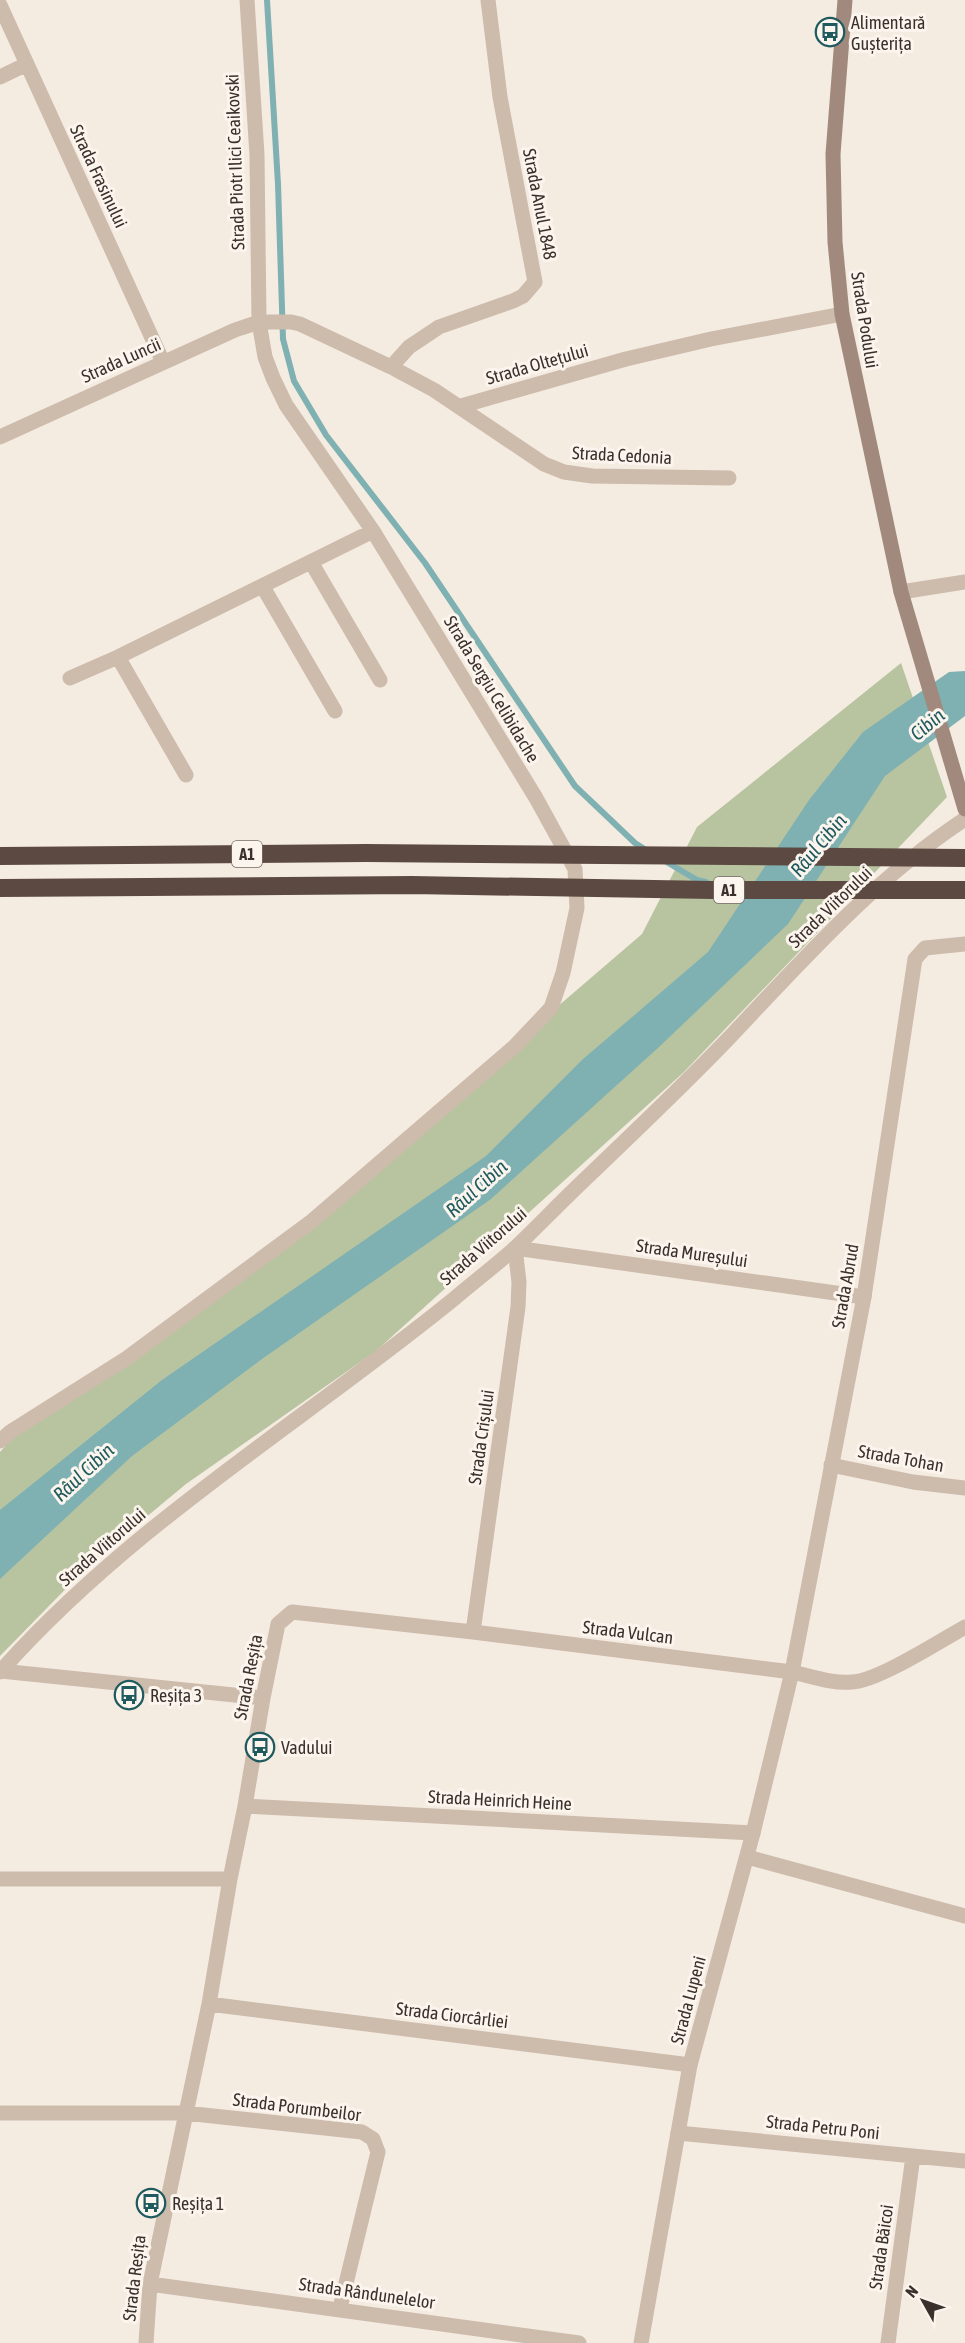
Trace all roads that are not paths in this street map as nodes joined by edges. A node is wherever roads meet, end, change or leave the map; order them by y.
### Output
1 (247, 0) edge
2 (488, 0) edge
3 (845, 0) edge
4 (0, 5) edge
5 (27, 64) junction
6 (0, 77) edge
7 (842, 314) junction
8 (265, 322) junction
9 (163, 362) junction
10 (392, 367) junction
11 (461, 406) junction
12 (0, 436) edge
13 (729, 478) dead end
14 (373, 531) junction
15 (311, 562) junction
16 (965, 582) edge
17 (263, 587) junction
18 (901, 592) junction
19 (118, 657) junction
20 (70, 678) dead end
21 (380, 680) dead end
22 (335, 711) dead end
23 (186, 775) dead end
24 (963, 802) edge
25 (965, 819) edge
26 (0, 856) edge
27 (965, 858) edge
28 (0, 888) edge
29 (965, 890) edge
30 (965, 944) edge
31 (515, 1248) junction
32 (864, 1297) junction
33 (0, 1441) edge
34 (831, 1465) junction
35 (965, 1488) edge
36 (278, 1624) joint
37 (965, 1627) edge
38 (473, 1632) junction
39 (1, 1672) edge
40 (792, 1672) junction
41 (263, 1698) junction
42 (245, 1806) junction
43 (753, 1833) junction
44 (747, 1857) junction
45 (0, 1879) edge
46 (230, 1879) junction
47 (965, 1916) edge
48 (209, 2004) junction
49 (690, 2066) junction
50 (0, 2112) edge
51 (185, 2113) junction
52 (678, 2133) junction
53 (913, 2156) junction
54 (965, 2161) edge
55 (150, 2284) junction
56 (340, 2308) junction
57 (147, 2343) edge
58 (579, 2343) edge
59 (641, 2343) edge
60 (888, 2343) edge

1 - 8 street, Strada Piotr Ilici Ceaikovski
2 - 10 street, Strada Anul 1848
3 - 7 main road, Strada Podului
4 - 5 street, Strada Frasinului
5 - 6 street
5 - 9 street, Strada Frasinului
7 - 11 street, Strada Oltețului
7 - 18 main road, Strada Podului
8 - 9 street, Strada Luncii
8 - 10 street
8 - 14 street, Strada Sergiu Celibidache
9 - 12 street, Strada Luncii
10 - 11 street
11 - 13 street, Strada Cedonia
14 - 15 street
14 - 33 street, Strada Sergiu Celibidache
15 - 17 street
15 - 21 street
16 - 18 street
17 - 19 street
17 - 22 street
18 - 24 main road, Strada Podului
19 - 20 street
19 - 23 street
25 - 31 street, Strada Viitorului
26 - 27 highway, A1
28 - 29 highway, A1
30 - 32 street, Strada Abrud
31 - 32 street, Strada Mureșului
31 - 38 street, Strada Crișului
31 - 39 street, Strada Viitorului
32 - 34 street, Strada Abrud
34 - 35 street, Strada Tohan
34 - 40 street, Strada Abrud
36 - 38 street, Strada Vulcan
36 - 41 street, Strada Reșița
37 - 40 street, Strada Vulcan
38 - 40 street, Strada Vulcan
39 - 41 street
40 - 43 street, Strada Lupeni
41 - 42 street, Strada Reșița
42 - 43 street, Strada Heinrich Heine
42 - 46 street, Strada Reșița
43 - 44 street, Strada Lupeni
44 - 47 street
44 - 49 street, Strada Lupeni
45 - 46 street
46 - 48 street, Strada Reșița
48 - 49 street, Strada Ciorcârliei
48 - 51 street, Strada Reșița
49 - 52 street, Strada Lupeni
50 - 51 street
51 - 55 street, Strada Reșița
51 - 56 street, Strada Porumbeilor
52 - 53 street, Strada Petru Poni
52 - 59 street, Strada Lupeni
53 - 54 street, Strada Petru Poni
53 - 60 street, Strada Băicoi
55 - 56 street, Strada Rândunelelor
55 - 57 street, Strada Reșița
56 - 58 street, Strada Rândunelelor

